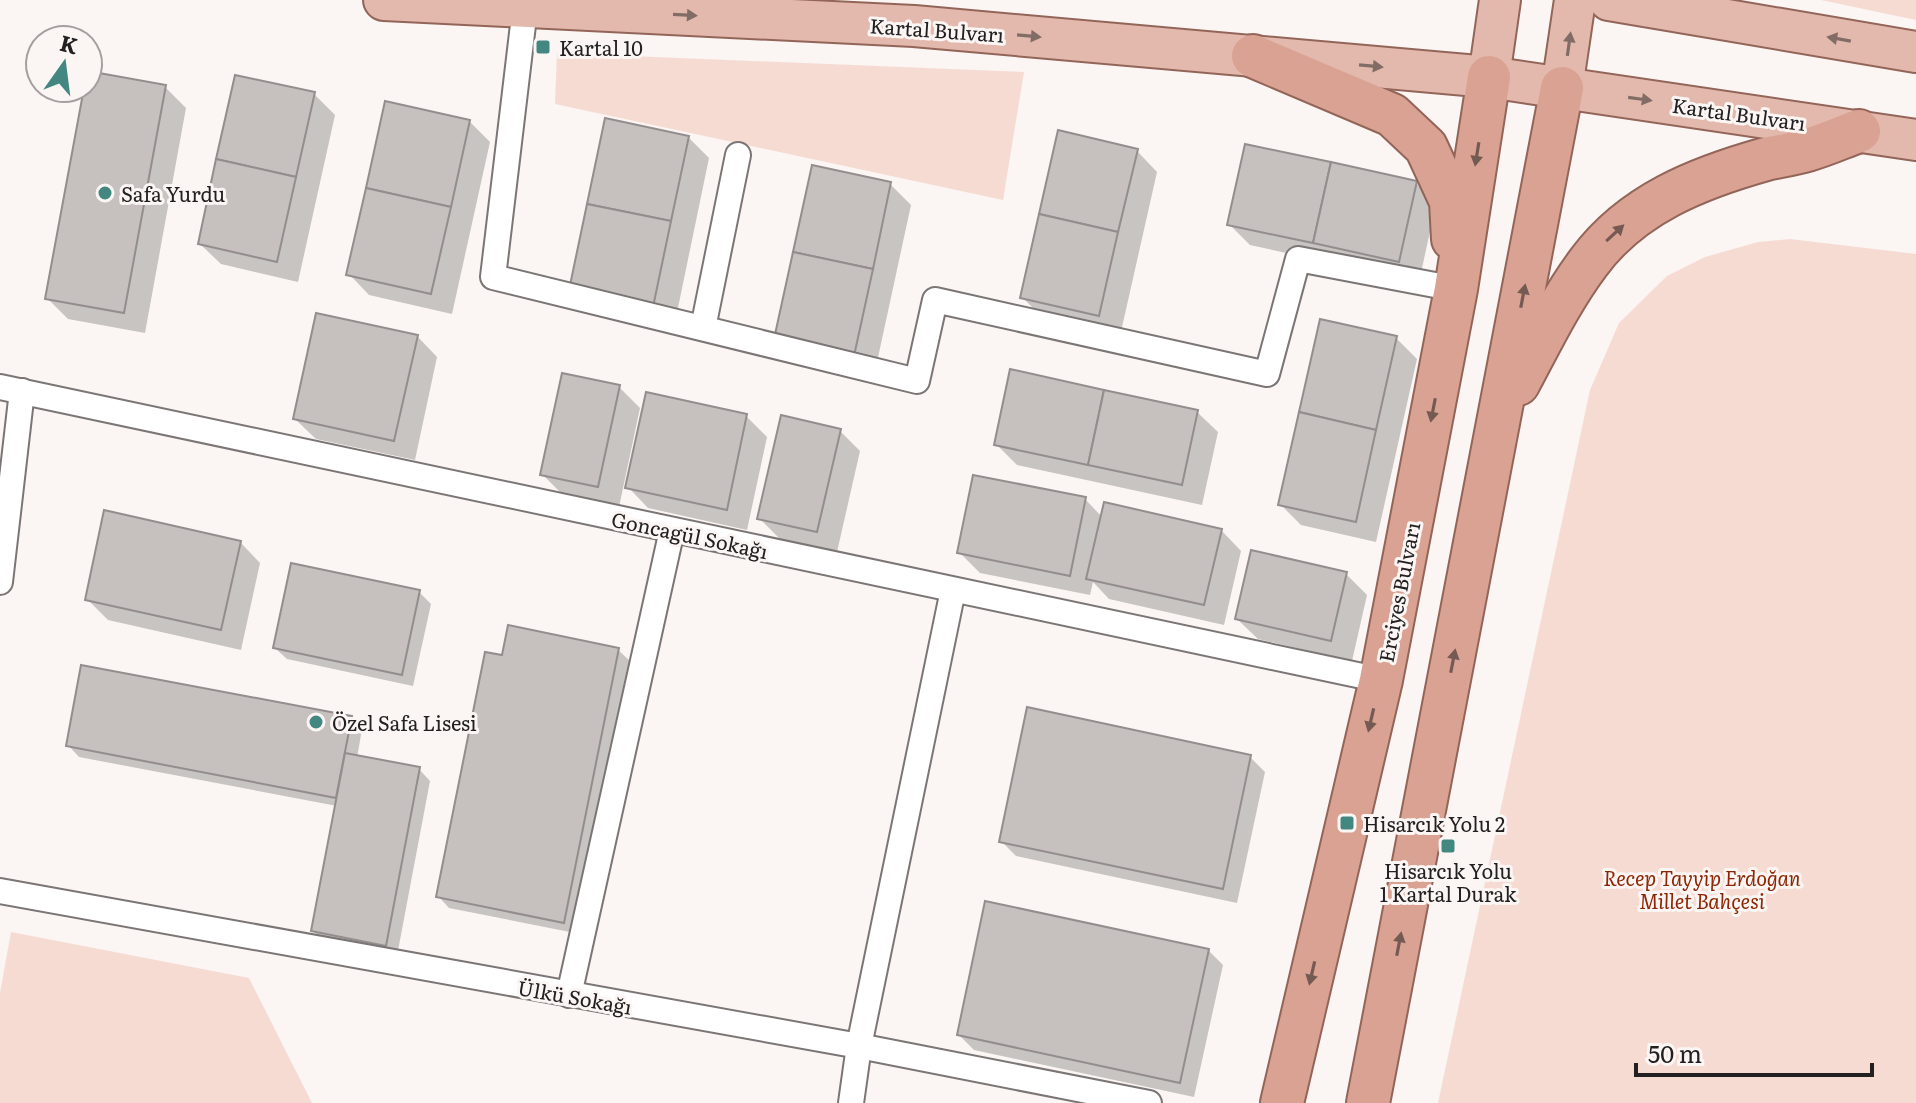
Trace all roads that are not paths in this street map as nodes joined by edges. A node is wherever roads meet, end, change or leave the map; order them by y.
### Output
1 (384, 0) edge
2 (1500, 0) edge
3 (1575, 0) edge
4 (1609, 0) edge
5 (525, 8) junction
6 (1916, 52) edge
7 (1253, 56) junction
8 (1489, 77) junction
9 (1562, 88) junction
10 (1859, 131) junction
11 (1916, 140) edge
12 (738, 155) dead end
13 (1456, 289) junction
14 (703, 328) junction
15 (11, 389) edge
16 (1499, 416) junction
17 (672, 530) junction
18 (0, 582) edge
19 (953, 590) junction
20 (1381, 680) junction
21 (0, 891) edge
22 (569, 995) junction
23 (859, 1046) junction
24 (851, 1103) edge
25 (1149, 1103) edge
26 (1282, 1103) edge
27 (1368, 1103) edge

1 - 5 main road, Kartal Bulvarı
2 - 8 main road
9 -> 3 main road
6 -> 4 main road
5 -> 7 main road, Kartal Bulvarı
5 - 14 street
7 -> 8 main road, Kartal Bulvarı
7 - 13 highway
8 - 9 main road, Kartal Bulvarı
8 -> 13 highway, Erciyes Bulvarı
9 -> 10 main road, Kartal Bulvarı
16 -> 9 highway
10 - 11 main road, Kartal Bulvarı
16 -> 10 highway
12 - 14 street
13 - 14 street
13 -> 20 highway, Erciyes Bulvarı
15 - 17 street, Goncagül Sokağı
15 - 18 street
27 -> 16 highway
17 - 19 street, Goncagül Sokağı
17 - 22 street
19 - 20 street, Goncagül Sokağı
19 - 23 street
20 -> 26 highway, Erciyes Bulvarı
21 - 22 street, Ülkü Sokağı
22 - 23 street, Ülkü Sokağı
23 - 24 street
23 - 25 street, Ülkü Sokağı

